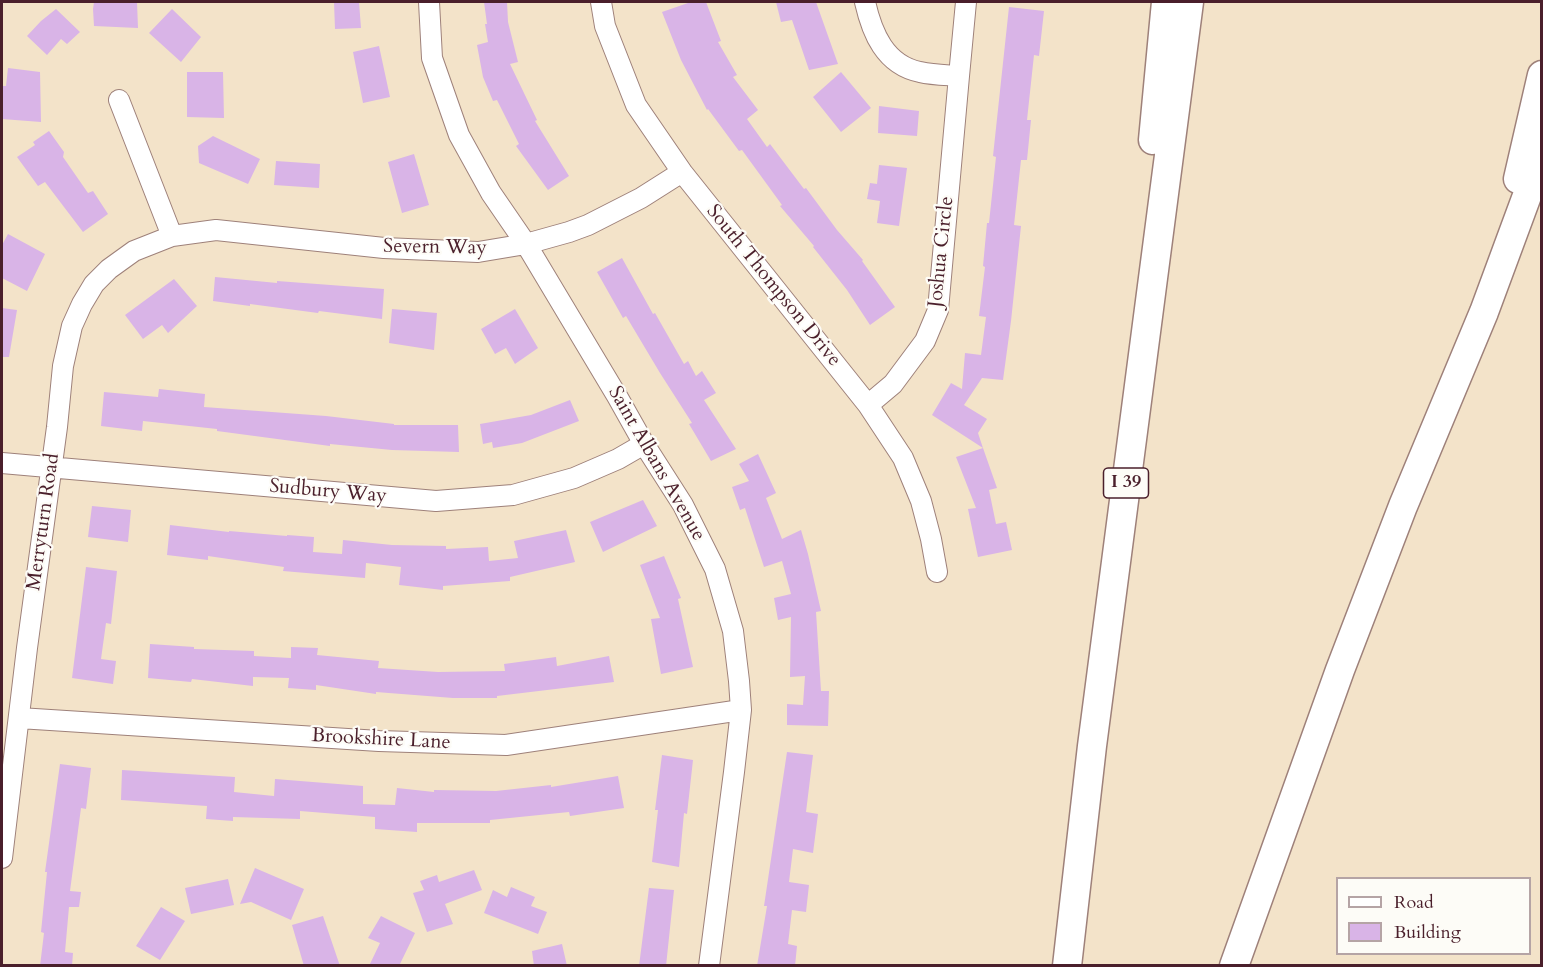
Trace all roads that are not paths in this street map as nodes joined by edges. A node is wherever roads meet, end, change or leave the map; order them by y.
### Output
1 (429, 2) edge
2 (601, 2) edge
3 (865, 2) edge
4 (966, 2) edge
5 (1166, 2) edge
6 (1189, 2) edge
7 (1542, 75) edge
8 (959, 76) junction
9 (119, 100) dead end
10 (1542, 155) edge
11 (682, 172) junction
12 (172, 236) junction
13 (525, 244) junction
14 (1497, 275) junction
15 (868, 405) junction
16 (644, 444) junction
17 (2, 463) edge
18 (51, 467) junction
19 (937, 572) dead end
20 (741, 710) junction
21 (19, 718) junction
22 (1092, 746) junction
23 (2, 858) edge
24 (709, 966) edge
25 (1067, 966) edge
26 (1234, 966) edge

1 - 13 street, Saint Albans Avenue
2 - 11 street, South Thompson Drive
3 - 8 street
4 - 8 street, Joshua Circle
5 - 22 highway
6 - 22 highway, I 39
7 - 14 highway
8 - 15 street, Joshua Circle
9 - 12 street
10 - 14 highway
11 - 13 street, Severn Way
11 - 15 street, South Thompson Drive
12 - 13 street, Severn Way
12 - 18 street, Merryturn Road
13 - 16 street, Saint Albans Avenue
14 - 26 highway
15 - 19 street, South Thompson Drive
16 - 18 street, Sudbury Way
16 - 20 street, Saint Albans Avenue
17 - 18 street, Sudbury Way
18 - 21 street, Merryturn Road
20 - 21 street, Brookshire Lane
20 - 24 street, Saint Albans Avenue
21 - 23 street, Merryturn Road
22 - 25 highway, I 39

